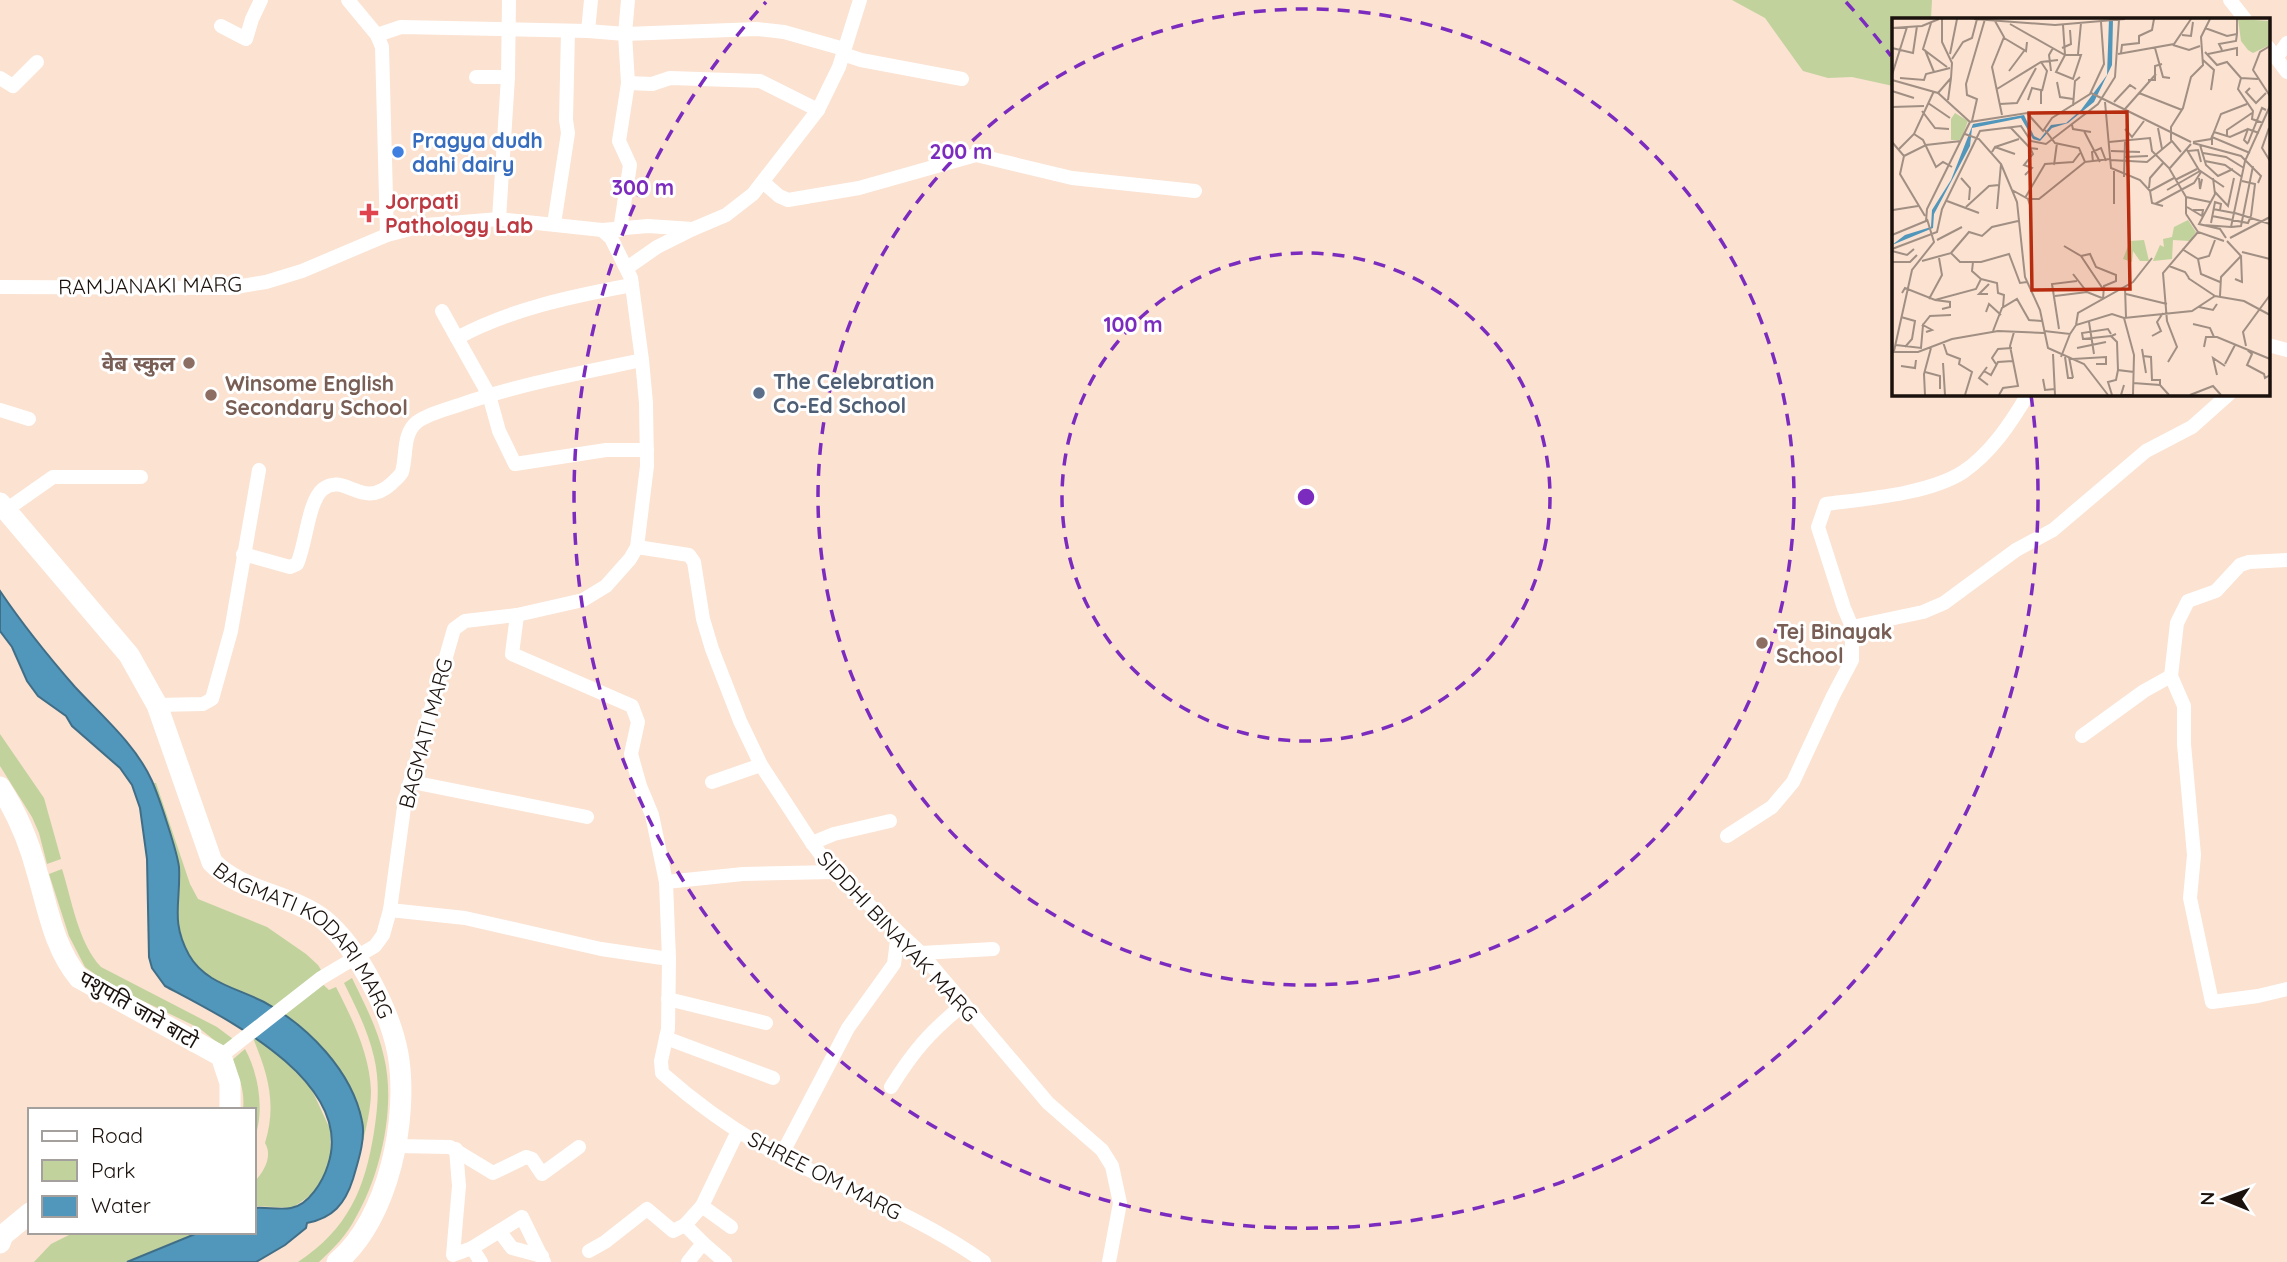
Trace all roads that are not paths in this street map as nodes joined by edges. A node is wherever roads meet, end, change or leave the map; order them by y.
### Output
1 (261, 0) edge
2 (348, 0) edge
3 (509, 0) edge
4 (591, 0) edge
5 (628, 0) edge
6 (860, 0) edge
7 (2231, 0) edge
8 (2244, 18) edge
9 (221, 26) dead end
10 (508, 30) junction
11 (568, 31) junction
12 (588, 31) junction
13 (625, 34) junction
14 (377, 35) junction
15 (2287, 43) edge
16 (843, 52) junction
17 (2272, 52) edge
18 (37, 62) dead end
19 (2287, 72) edge
20 (477, 77) dead end
21 (508, 77) junction
22 (0, 78) edge
23 (962, 79) dead end
24 (628, 82) junction
25 (818, 110) junction
26 (763, 182) junction
27 (1195, 191) dead end
28 (499, 219) junction
29 (554, 225) junction
30 (693, 229) junction
31 (602, 230) junction
32 (620, 230) junction
33 (387, 235) junction
34 (627, 268) junction
35 (632, 285) junction
36 (0, 287) edge
37 (442, 311) dead end
38 (457, 338) junction
39 (642, 360) junction
40 (489, 395) junction
41 (2027, 396) edge
42 (2227, 396) edge
43 (0, 410) edge
44 (29, 419) dead end
45 (647, 450) junction
46 (259, 470) dead end
47 (141, 477) dead end
48 (3, 507) edge
49 (637, 547) junction
50 (243, 554) junction
51 (2287, 560) edge
52 (517, 615) junction
53 (1852, 626) junction
54 (2171, 676) junction
55 (157, 705) junction
56 (2082, 736) dead end
57 (761, 765) junction
58 (412, 782) junction
59 (712, 782) dead end
60 (0, 787) edge
61 (587, 817) dead end
62 (890, 821) dead end
63 (1727, 836) dead end
64 (811, 843) junction
65 (834, 872) junction
66 (666, 882) junction
67 (390, 910) junction
68 (898, 933) junction
69 (993, 949) dead end
70 (920, 953) junction
71 (357, 958) junction
72 (669, 959) junction
73 (2287, 989) edge
74 (668, 999) junction
75 (964, 1004) junction
76 (766, 1023) dead end
77 (666, 1038) junction
78 (221, 1056) junction
79 (773, 1079) dead end
80 (891, 1087) dead end
81 (230, 1108) edge
82 (738, 1131) junction
83 (395, 1146) junction
84 (579, 1147) dead end
85 (456, 1149) junction
86 (781, 1156) junction
87 (702, 1206) junction
88 (28, 1215) edge
89 (685, 1226) junction
90 (731, 1227) dead end
91 (500, 1232) junction
92 (0, 1243) edge
93 (703, 1243) junction
94 (472, 1248) junction
95 (589, 1251) dead end
96 (452, 1259) edge
97 (543, 1259) edge
98 (338, 1262) edge
99 (481, 1262) edge
100 (688, 1262) edge
101 (725, 1262) edge
102 (984, 1262) edge
103 (1109, 1262) edge

1 - 9 street
2 - 14 street
3 - 10 street
4 - 12 street
5 - 13 street
6 - 16 street
7 - 8 street
10 - 11 street
10 - 14 street
10 - 21 street
11 - 12 street
11 - 29 street
12 - 13 street
13 - 16 street
13 - 24 street
14 - 33 street
15 - 17 street
16 - 23 street
16 - 25 street
17 - 19 street
18 - 22 street
20 - 21 street
21 - 28 street
24 - 25 street
24 - 32 street
25 - 26 street
26 - 27 street
26 - 30 street
28 - 29 street, RAMJANAKI MARG
28 - 33 street, RAMJANAKI MARG
29 - 31 street, RAMJANAKI MARG
30 - 32 street, RAMJANAKI MARG
30 - 34 street
31 - 32 street, RAMJANAKI MARG
31 - 34 street
33 - 36 street, RAMJANAKI MARG
34 - 35 street
35 - 38 street
35 - 39 street
37 - 38 street
38 - 40 street
39 - 40 street
39 - 45 street
40 - 45 street
40 - 50 street
41 - 53 street
42 - 53 street
43 - 44 street
45 - 49 street
46 - 50 street
47 - 48 street
48 - 55 main road, BAGMATI KODARI MARG
49 - 52 street, BAGMATI MARG
49 - 57 street, SIDDHI BINAYAK MARG
50 - 55 street
51 - 54 street
52 - 58 street, BAGMATI MARG
52 - 66 street, SHREE OM MARG
53 - 63 street
54 - 56 street
54 - 73 street
55 - 71 main road, BAGMATI KODARI MARG
57 - 59 street
57 - 64 street, SIDDHI BINAYAK MARG
58 - 61 street
58 - 67 street, BAGMATI MARG
60 - 78 main road, पशुपति जाने बाटो
62 - 64 street
64 - 65 street, SIDDHI BINAYAK MARG
65 - 66 street
65 - 68 street, SIDDHI BINAYAK MARG
66 - 72 street, SHREE OM MARG
67 - 71 street, BAGMATI MARG
67 - 72 street
68 - 70 street, SIDDHI BINAYAK MARG
68 - 86 street
69 - 70 street
70 - 75 street, SIDDHI BINAYAK MARG
71 - 78 street, BAGMATI MARG
71 - 83 main road, BAGMATI KODARI MARG
72 - 74 street, SHREE OM MARG
74 - 76 street
74 - 77 street, SHREE OM MARG
75 - 80 street
75 - 103 street, SIDDHI BINAYAK MARG
77 - 79 street
77 - 82 street, SHREE OM MARG
78 - 81 main road, पशुपति जाने बाटो
82 - 86 street, SHREE OM MARG
82 - 87 street
83 - 85 street
83 - 98 main road, BAGMATI KODARI MARG
84 - 85 street
85 - 96 street
86 - 102 street, SHREE OM MARG
87 - 89 street
87 - 90 street
88 - 92 main road
89 - 93 street
89 - 95 street
91 - 94 street
91 - 97 street
91 - 97 street
93 - 100 street
93 - 101 street
94 - 96 street
94 - 99 street

